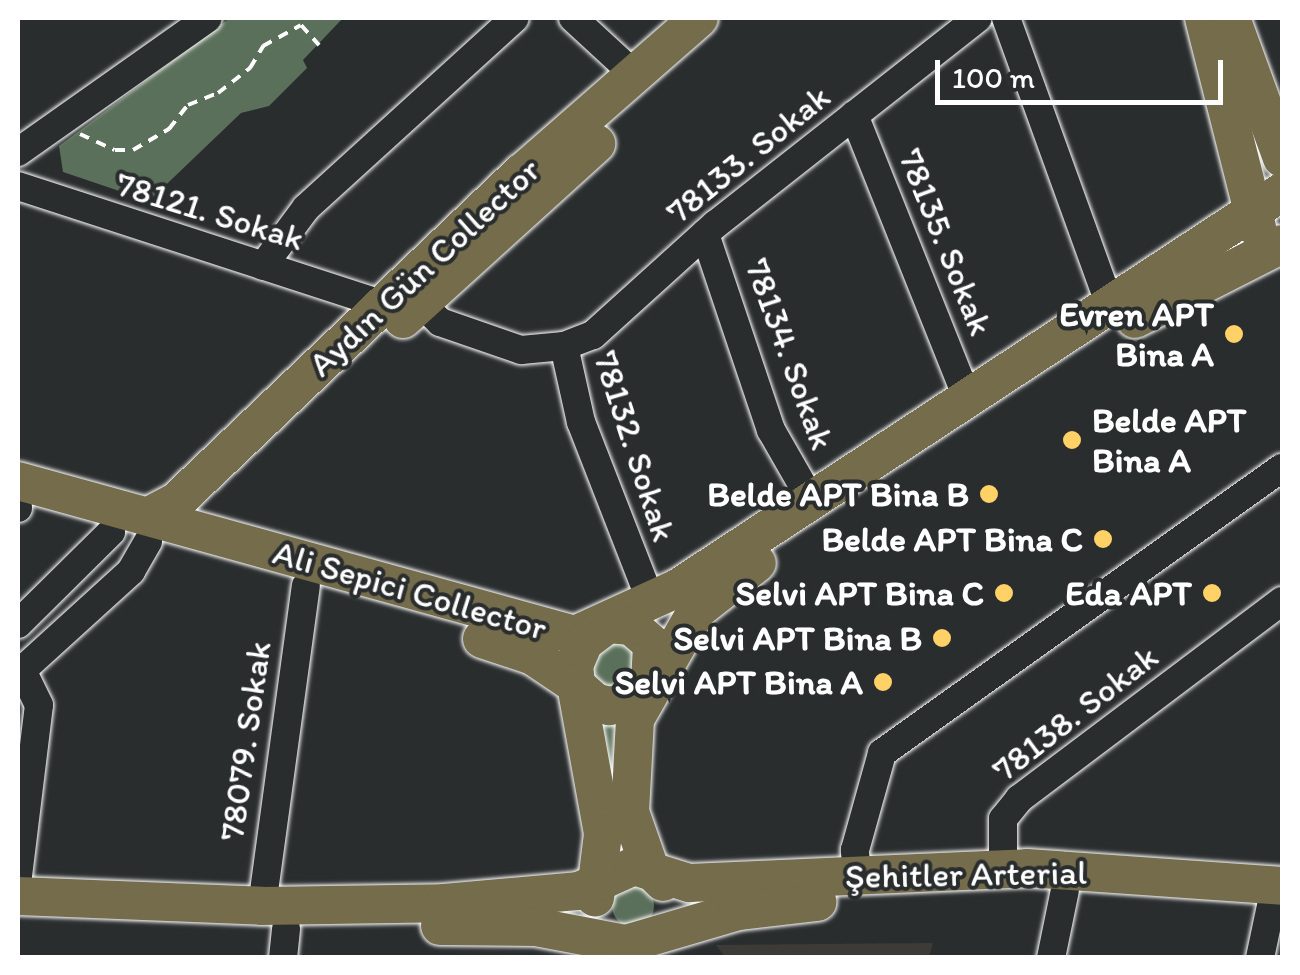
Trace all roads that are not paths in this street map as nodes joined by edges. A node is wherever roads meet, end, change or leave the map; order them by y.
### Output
1 (208, 18) edge
2 (514, 18) edge
3 (573, 18) edge
4 (699, 18) edge
5 (730, 18) edge
6 (978, 18) edge
7 (1006, 18) edge
8 (1204, 18) edge
9 (1231, 18) edge
10 (629, 98) junction
11 (854, 115) junction
12 (18, 152) edge
13 (1282, 158) edge
14 (18, 186) edge
15 (1266, 200) edge
16 (705, 234) junction
17 (1280, 257) edge
18 (263, 266) junction
19 (421, 303) junction
20 (381, 304) junction
21 (1110, 306) junction
22 (564, 346) junction
23 (968, 397) junction
24 (1282, 468) edge
25 (18, 481) edge
26 (810, 498) junction
27 (18, 507) edge
28 (148, 529) junction
29 (102, 530) junction
30 (205, 531) junction
31 (306, 586) junction
32 (1282, 601) edge
33 (651, 602) junction
34 (18, 621) edge
35 (608, 624) junction
36 (20, 672) edge
37 (650, 683) junction
38 (576, 685) junction
39 (650, 869) junction
40 (1003, 869) junction
41 (858, 875) junction
42 (18, 876) edge
43 (600, 882) junction
44 (1065, 890) junction
45 (18, 896) edge
46 (1279, 900) edge
47 (18, 919) edge
48 (277, 931) edge
49 (649, 946) edge
50 (600, 947) edge
51 (1051, 958) edge
52 (1260, 958) edge

1 - 12 street
2 - 18 street
3 - 10 street
4 - 10 main road, Aydın Gün Collector
5 - 10 main road, Aydın Gün Collector
6 - 11 street, 78133. Sokak
7 - 21 street
8 - 15 main road
9 - 13 main road
10 - 19 main road, Aydın Gün Collector
10 - 20 main road, Aydın Gün Collector
11 - 16 street, 78133. Sokak
11 - 23 street, 78135. Sokak
14 - 18 street, 78121. Sokak
15 - 17 main road
15 - 21 main road, Ali Sepici Collector
16 - 22 street, 78133. Sokak
16 - 26 street, 78134. Sokak
17 - 37 main road
18 - 20 street, 78121. Sokak
19 - 22 street, 78132. Sokak
19 - 30 main road, Aydın Gün Collector
20 - 28 main road, Aydın Gün Collector
21 - 23 main road, Ali Sepici Collector
22 - 33 street, 78132. Sokak
23 - 26 main road, Ali Sepici Collector
24 - 41 street
25 - 28 main road, Ali Sepici Collector
26 - 33 main road, Ali Sepici Collector
27 - 29 main road, Ali Sepici Collector
28 - 29 main road, Ali Sepici Collector
28 - 30 main road, Ali Sepici Collector
28 - 31 main road, Ali Sepici Collector
28 - 36 street
29 - 34 street
30 - 35 main road, Ali Sepici Collector
31 - 38 main road, Ali Sepici Collector
31 - 48 street, 78079. Sokak
32 - 40 street, 78138. Sokak
33 - 35 main road, Ali Sepici Collector
35 - 37 main road
35 - 38 main road
36 - 42 street
37 - 38 main road
37 - 39 main road
38 - 43 main road
39 - 41 main road, Şehitler Arterial
39 - 43 main road
39 - 49 main road
40 - 41 main road, Şehitler Arterial
40 - 46 main road, Şehitler Arterial
43 - 48 main road
43 - 50 main road
44 - 46 main road, Şehitler Arterial
44 - 49 main road, Şehitler Arterial
44 - 51 street
45 - 48 main road
46 - 52 street
47 - 48 main road
48 - 50 main road
49 - 50 main road

